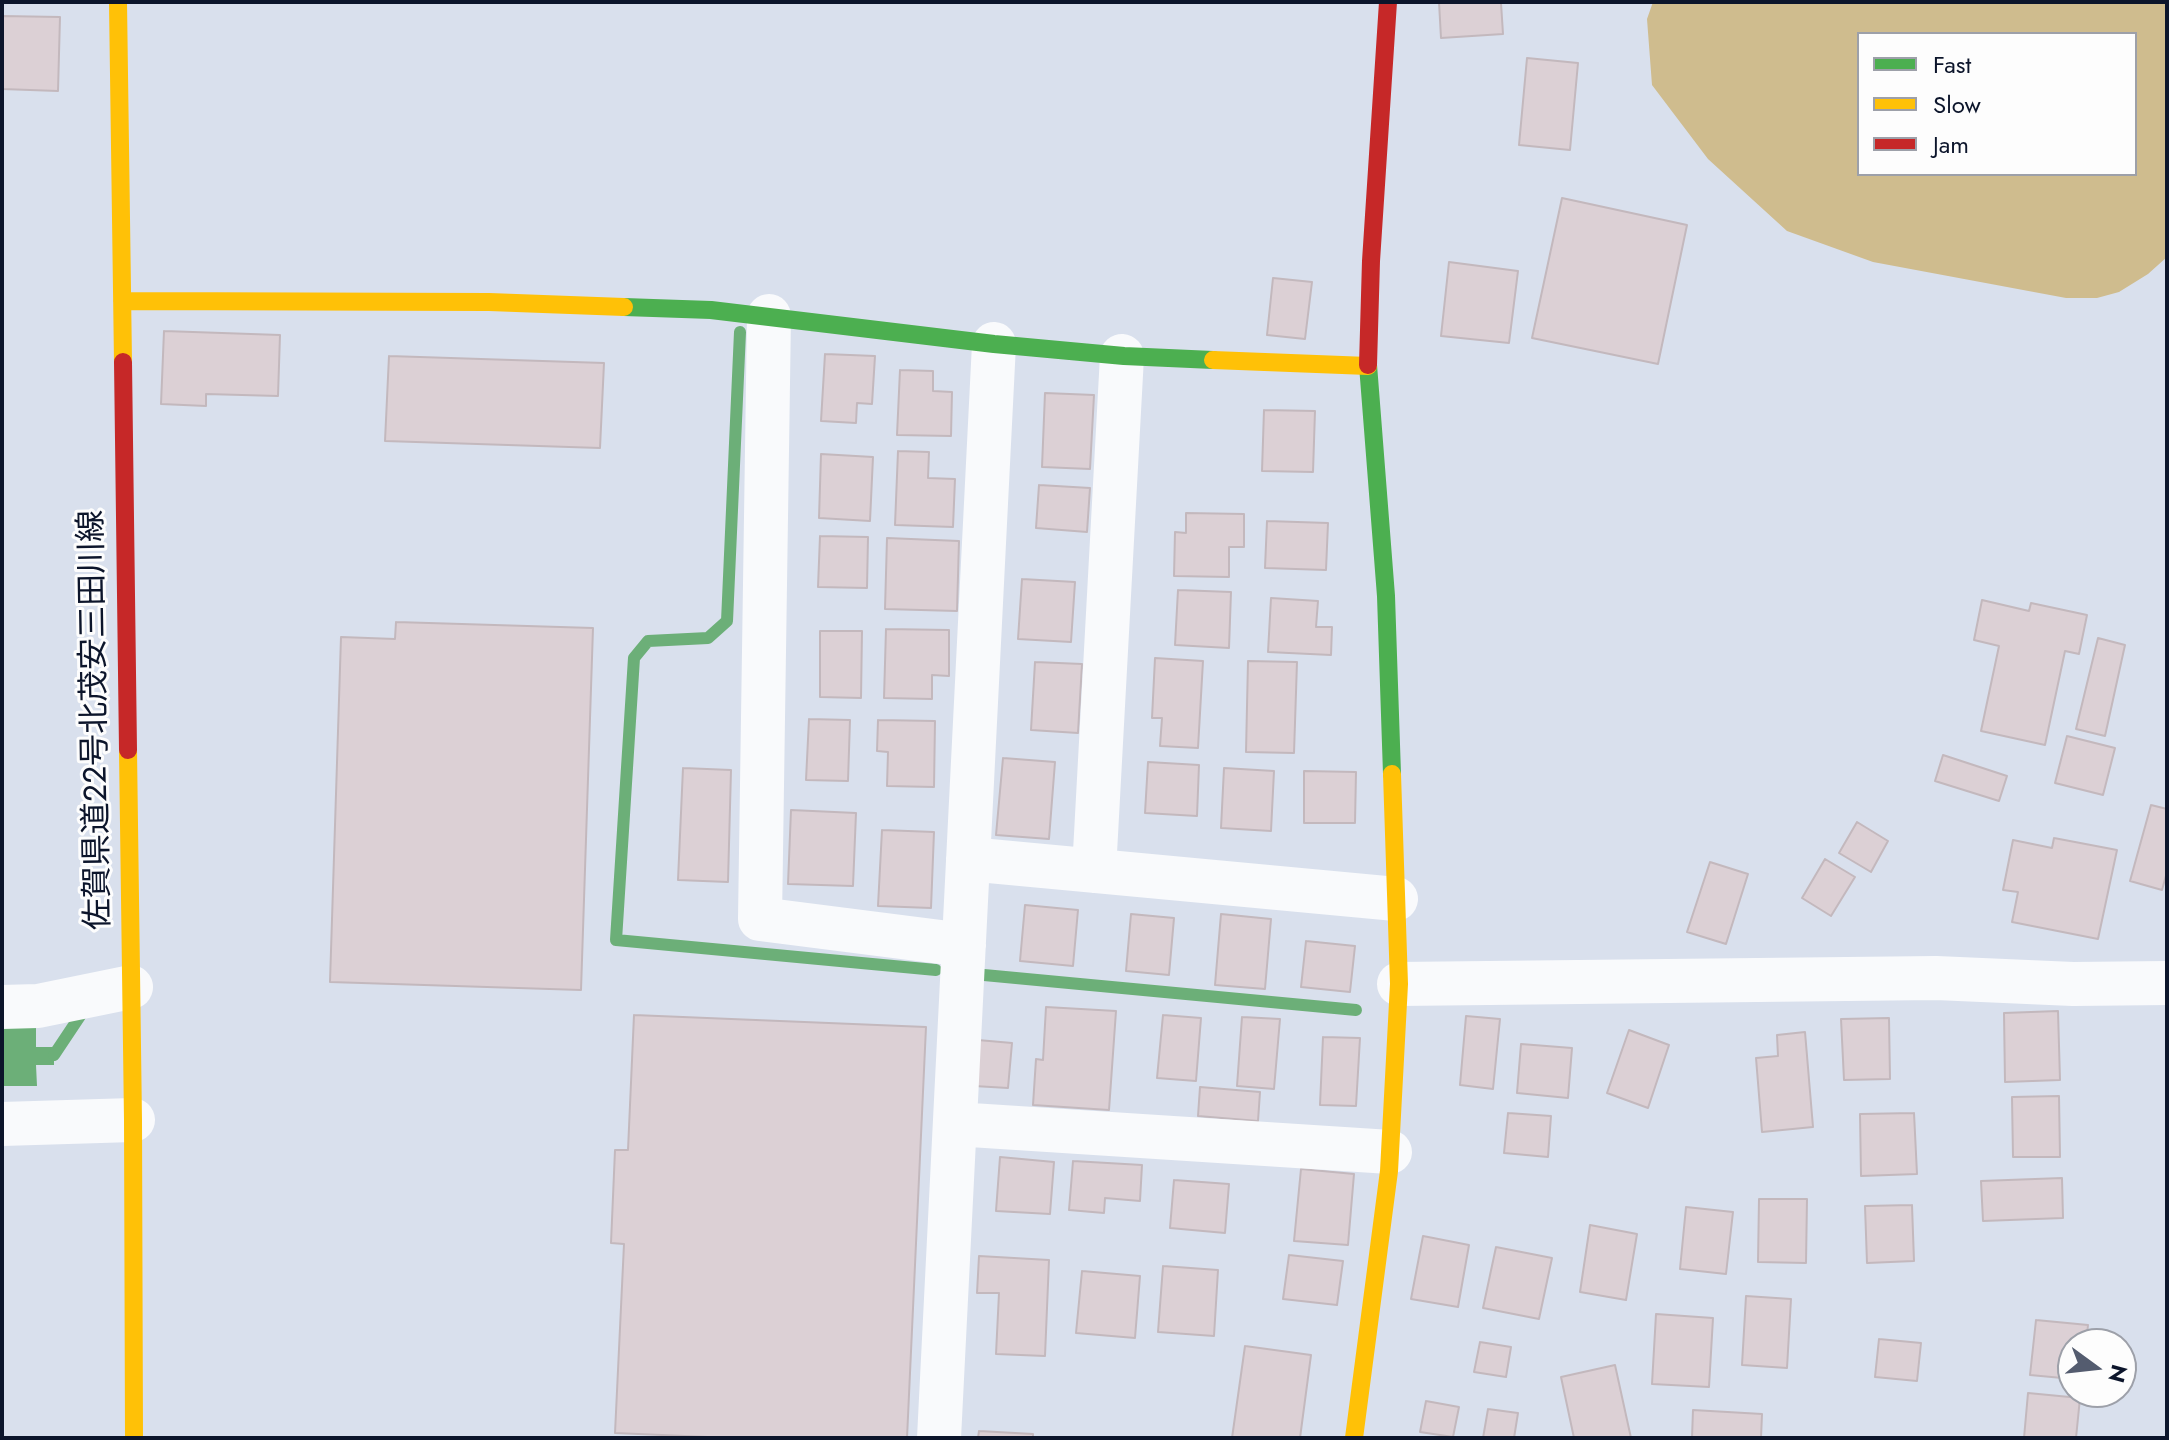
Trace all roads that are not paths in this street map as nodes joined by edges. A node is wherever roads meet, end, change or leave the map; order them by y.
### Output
1 (118, 2) edge
2 (1388, 2) edge
3 (122, 301) junction
4 (769, 316) junction
5 (994, 344) junction
6 (1122, 356) junction
7 (1368, 366) junction
8 (968, 859) junction
9 (1094, 871) junction
10 (1396, 899) junction
11 (964, 945) junction
12 (2167, 983) edge
13 (1399, 984) junction
14 (131, 987) junction
15 (2, 1007) edge
16 (133, 1120) junction
17 (2, 1124) edge
18 (955, 1124) junction
19 (1390, 1152) junction
20 (134, 1438) edge
21 (939, 1438) edge
22 (1354, 1438) edge

1 - 3 street, 佐賀県道22号北茂安三田川線
2 - 7 street
3 - 4 street
3 - 14 street, 佐賀県道22号北茂安三田川線
4 - 5 street
4 - 11 street
5 - 6 street
5 - 8 street
6 - 7 street
6 - 9 street
7 - 10 street
8 - 9 street
8 - 11 street
9 - 10 street
10 - 13 street
11 - 18 street
12 - 13 street
13 - 19 street
14 - 15 street
14 - 16 street, 佐賀県道22号北茂安三田川線
16 - 17 street
16 - 20 street, 佐賀県道22号北茂安三田川線
18 - 19 street
18 - 21 street
19 - 22 street

